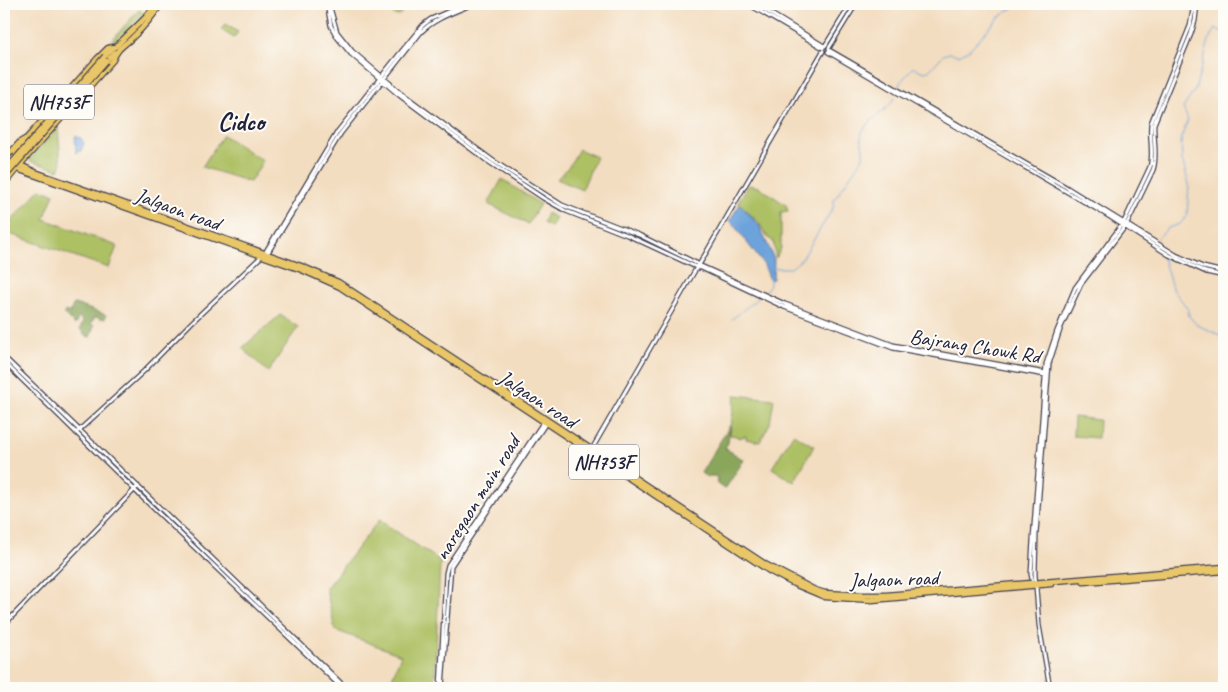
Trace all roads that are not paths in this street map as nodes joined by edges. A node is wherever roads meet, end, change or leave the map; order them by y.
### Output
1 (156, 4) edge
2 (162, 4) edge
3 (328, 4) edge
4 (465, 4) edge
5 (473, 4) edge
6 (748, 4) edge
7 (755, 4) edge
8 (851, 4) edge
9 (856, 4) edge
10 (1195, 4) edge
11 (115, 49) junction
12 (826, 49) junction
13 (106, 58) junction
14 (381, 79) junction
15 (27, 138) junction
16 (25, 159) junction
17 (4, 160) edge
18 (4, 164) edge
19 (18, 167) junction
20 (4, 168) edge
21 (4, 172) edge
22 (4, 178) edge
23 (4, 185) edge
24 (1124, 224) junction
25 (265, 255) junction
26 (699, 266) junction
27 (1224, 272) edge
28 (1224, 276) edge
29 (4, 357) edge
30 (4, 362) edge
31 (1046, 374) junction
32 (546, 421) junction
33 (79, 431) junction
34 (592, 449) junction
35 (138, 486) junction
36 (134, 490) junction
37 (1224, 569) edge
38 (1034, 584) junction
39 (236, 585) junction
40 (4, 625) edge
41 (344, 688) edge
42 (441, 688) edge
43 (1050, 688) edge

1 - 11 highway, NH753F
2 - 11 highway, NH753F
3 - 14 street, Bajrang Chowk Rd
4 - 14 street
5 - 14 street
6 - 12 street
7 - 12 street
8 - 12 street
9 - 12 street
10 - 24 street
11 - 13 main road
11 - 15 highway, NH753F
11 - 16 highway, NH753F
12 - 24 street
12 - 26 street
13 - 21 highway, bridge
13 - 22 highway, bridge
14 - 25 street
14 - 26 street, Bajrang Chowk Rd
15 - 16 main road
15 - 17 highway, NH753F
16 - 19 highway, NH753F
18 - 19 highway
19 - 20 highway
19 - 23 main road
19 - 25 highway, Jalgaon road / NH753F
24 - 27 street
24 - 28 street
24 - 31 street
25 - 32 highway, Jalgaon road / NH753F
25 - 33 street
26 - 31 street, Bajrang Chowk Rd
26 - 34 street
29 - 33 street
30 - 33 street
31 - 38 street
32 - 34 highway, Jalgaon road / NH753F
32 - 38 highway, Jalgaon road / NH753F
32 - 42 street, naregaon main road
33 - 35 street
33 - 36 street
34 - 38 highway, Jalgaon road / NH753F
35 - 36 street
35 - 39 street
36 - 39 street
36 - 40 street
37 - 38 highway, Jalgaon road / NH753F
38 - 43 street
39 - 41 street

